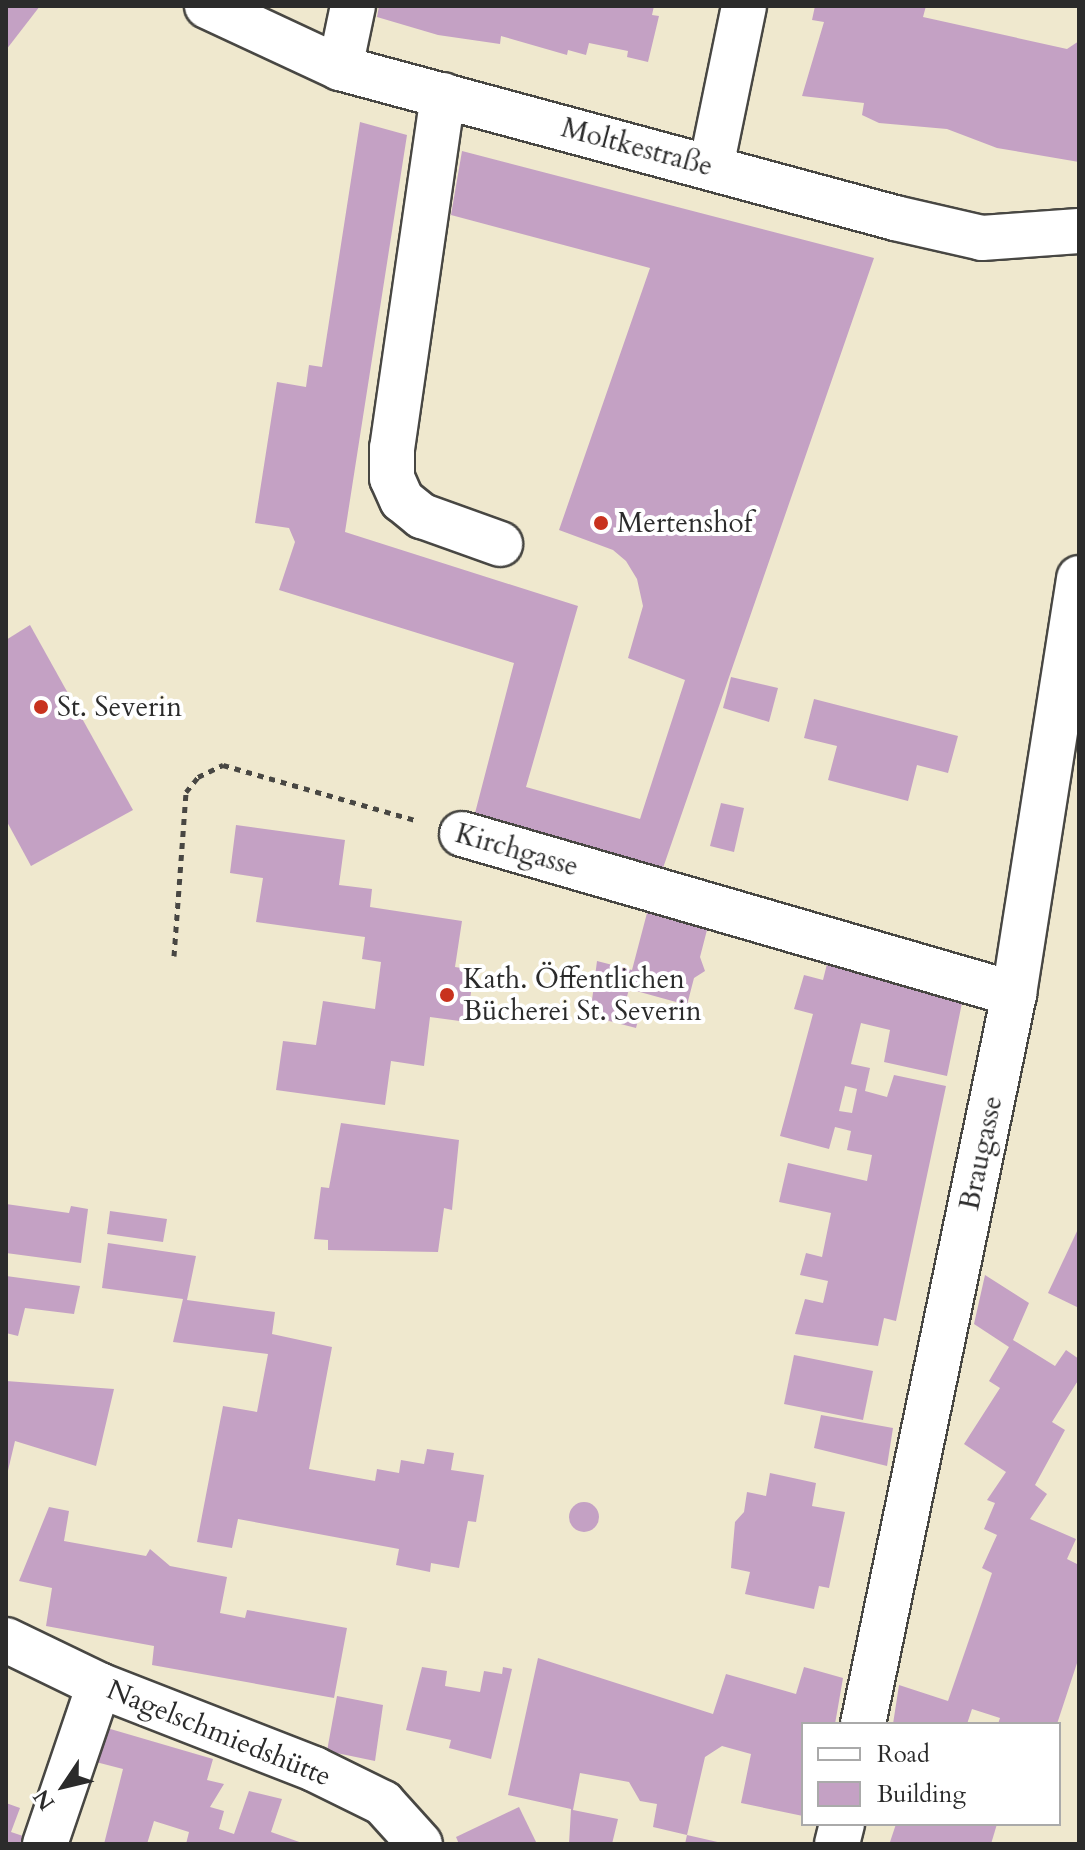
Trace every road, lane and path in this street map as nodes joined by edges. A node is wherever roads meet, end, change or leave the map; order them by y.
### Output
1 (207, 6) edge
2 (353, 6) edge
3 (744, 6) edge
4 (340, 68) junction
5 (443, 95) junction
6 (711, 167) junction
7 (1079, 231) edge
8 (500, 544) dead end
9 (1079, 578) edge
10 (1074, 634) edge
11 (462, 834) joint
12 (174, 956) dead end
13 (1014, 994) junction
14 (6, 1640) edge
15 (99, 1685) junction
16 (863, 1722) edge
17 (45, 1844) edge
18 (420, 1844) edge

1 - 4 street, Moltkestraße
2 - 4 street
3 - 6 street
4 - 5 street, Moltkestraße
5 - 6 street, Moltkestraße
5 - 8 street
6 - 7 street, Moltkestraße
9 - 10 street, Braugasse
10 - 13 street, Braugasse
11 - 12 path, Kirchgasse
11 - 13 street, Kirchgasse
13 - 16 street, Braugasse
14 - 15 street, Nagelschmiedshütte
15 - 17 street
15 - 18 street, Nagelschmiedshütte

